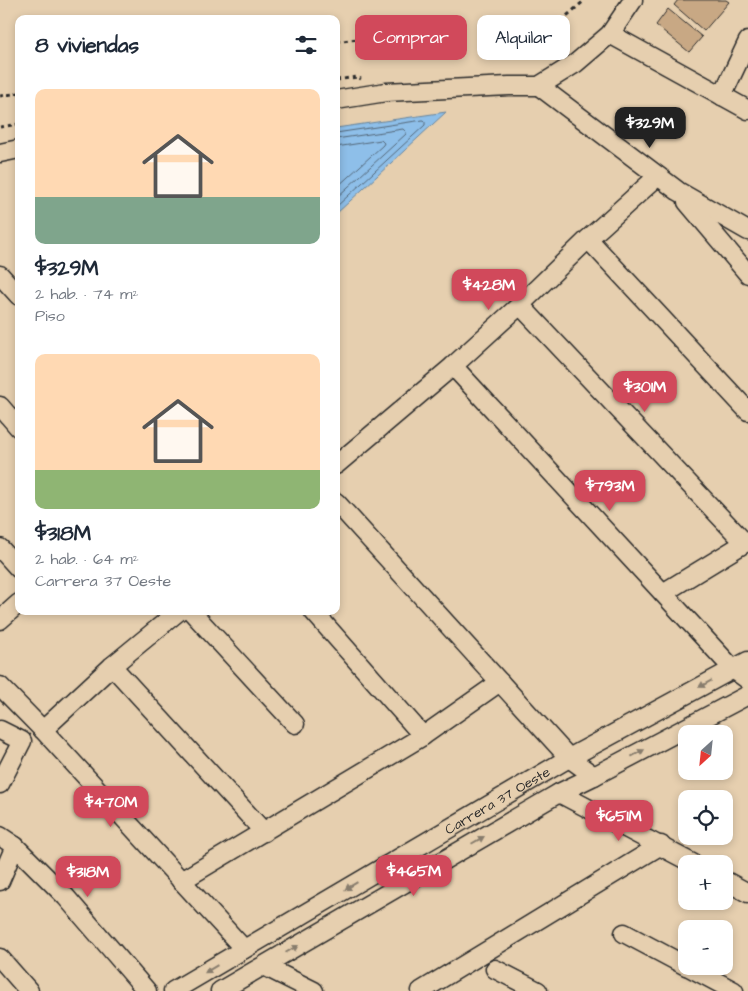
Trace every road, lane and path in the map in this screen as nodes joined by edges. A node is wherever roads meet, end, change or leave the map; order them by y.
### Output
1 (584, 0) edge
2 (633, 0) edge
3 (568, 15) edge
4 (610, 34) junction
5 (355, 39) edge
6 (340, 41) edge
7 (748, 41) edge
8 (539, 86) junction
9 (15, 94) edge
10 (0, 96) edge
11 (722, 96) junction
12 (340, 99) edge
13 (748, 110) edge
14 (15, 125) edge
15 (0, 127) edge
16 (15, 150) edge
17 (0, 153) edge
18 (658, 176) junction
19 (678, 191) junction
20 (748, 231) edge
21 (588, 239) junction
22 (748, 274) edge
23 (0, 275) edge
24 (15, 292) edge
25 (520, 305) junction
26 (453, 366) junction
27 (0, 406) edge
28 (748, 411) edge
29 (15, 423) edge
30 (340, 462) edge
31 (340, 506) edge
32 (747, 542) edge
33 (0, 548) edge
34 (15, 565) edge
35 (663, 593) junction
36 (15, 607) edge
37 (174, 615) edge
38 (195, 615) edge
39 (317, 615) edge
40 (0, 620) edge
41 (740, 665) edge
42 (112, 666) junction
43 (748, 680) edge
44 (500, 682) junction
45 (0, 686) edge
46 (748, 695) edge
47 (295, 724) dead end
48 (0, 730) edge
49 (43, 730) junction
50 (423, 736) junction
51 (569, 758) junction
52 (594, 776) junction
53 (0, 784) edge
54 (558, 793) junction
55 (264, 832) junction
56 (0, 836) edge
57 (15, 846) junction
58 (660, 846) junction
59 (678, 856) edge
60 (0, 881) edge
61 (181, 881) junction
62 (733, 885) edge
63 (748, 893) edge
64 (624, 933) dead end
65 (244, 949) junction
66 (0, 958) edge
67 (678, 961) edge
68 (264, 966) junction
69 (495, 969) dead end
70 (704, 975) edge
71 (29, 991) edge
72 (148, 991) edge
73 (173, 991) edge
74 (220, 991) edge
75 (314, 991) edge
76 (421, 991) edge
77 (538, 991) edge
78 (734, 991) edge

1 - 3 path
2 - 4 street
4 - 8 street
4 - 11 street
5 - 6 path
7 - 11 street
8 - 12 street
8 - 18 street
9 - 10 path
11 - 13 street
14 - 15 path
16 - 17 street
18 - 19 street
18 - 21 street
19 - 20 street
19 - 22 street
21 - 25 street
21 - 28 street
23 - 24 street
25 - 26 street
25 - 32 street
26 - 30 street
26 - 35 street
27 - 29 street
31 - 44 street
32 - 35 street
33 - 34 street
35 - 41 street
36 - 40 street
37 - 42 street
38 - 47 street
39 - 50 street
41 - 43 street
41 -> 51 street, Carrera 37 Oeste
42 - 49 street
42 - 55 street
44 - 50 street
44 - 51 street
45 - 49 street
52 -> 46 street, Carrera 37 Oeste
48 - 53 street
49 - 61 street
50 - 55 street
51 - 52 street
51 -> 65 street, Carrera 37 Oeste
52 - 54 street, Carrera 37 Oeste
54 - 58 street
68 -> 54 street, Carrera 37 Oeste
55 - 61 street
56 - 57 street
57 - 60 street
57 - 72 street
58 - 59 street
58 - 76 street
61 - 65 street
62 - 63 street
64 - 67 street
65 -> 73 street, Carrera 37 Oeste
66 - 71 street
68 - 74 street, Carrera 37 Oeste
68 - 75 street
69 - 77 street
70 - 78 street

